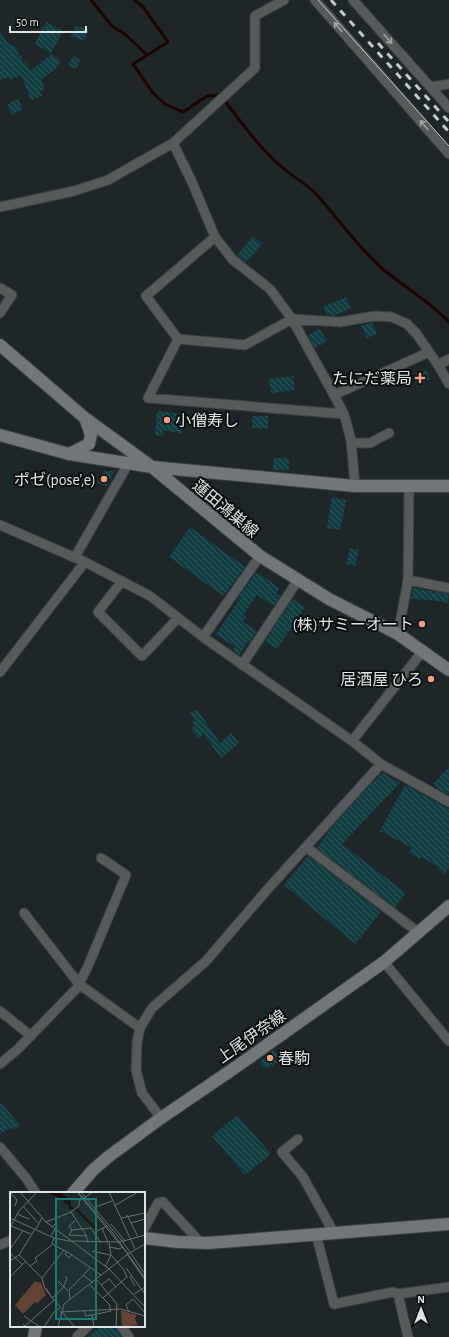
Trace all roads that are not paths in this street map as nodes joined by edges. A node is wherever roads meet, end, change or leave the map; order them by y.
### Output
1 (284, 0) edge
2 (315, 0) edge
3 (353, 0) edge
4 (449, 84) edge
5 (431, 87) junction
6 (449, 108) edge
7 (173, 143) junction
8 (449, 154) edge
9 (0, 207) edge
10 (215, 237) junction
11 (0, 288) edge
12 (0, 313) edge
13 (292, 319) junction
14 (178, 339) junction
15 (0, 345) edge
16 (429, 352) junction
17 (449, 359) edge
18 (438, 365) junction
19 (449, 384) edge
20 (334, 395) junction
21 (344, 414) junction
22 (85, 418) junction
23 (388, 433) dead end
24 (0, 435) edge
25 (352, 443) junction
26 (68, 454) junction
27 (128, 464) junction
28 (152, 467) junction
29 (355, 486) junction
30 (449, 486) edge
31 (409, 487) junction
32 (0, 525) edge
33 (260, 556) junction
34 (76, 557) junction
35 (85, 562) junction
36 (122, 580) junction
37 (298, 580) junction
38 (408, 580) junction
39 (449, 588) edge
40 (178, 618) junction
41 (398, 634) junction
42 (203, 637) junction
43 (422, 652) junction
44 (242, 665) junction
45 (449, 670) edge
46 (0, 672) edge
47 (352, 742) junction
48 (381, 764) junction
49 (449, 802) edge
50 (306, 847) junction
51 (101, 858) dead end
52 (449, 906) edge
53 (24, 913) dead end
54 (418, 932) junction
55 (384, 962) junction
56 (79, 984) junction
57 (0, 1011) edge
58 (140, 1028) junction
59 (31, 1036) junction
60 (449, 1041) edge
61 (0, 1064) edge
62 (161, 1118) junction
63 (298, 1139) dead end
64 (0, 1147) edge
65 (35, 1192) edge
66 (74, 1192) edge
67 (449, 1224) edge
68 (145, 1227) edge
69 (334, 1232) junction
70 (316, 1234) junction
71 (145, 1238) edge
72 (10, 1240) edge
73 (201, 1243) junction
74 (0, 1245) edge
75 (449, 1287) edge
76 (398, 1294) junction
77 (36, 1327) edge
78 (87, 1327) edge
79 (122, 1327) edge
80 (34, 1337) edge
81 (77, 1337) edge
82 (129, 1337) edge
83 (408, 1337) edge

1 - 7 street
8 -> 2 street
3 -> 5 street
4 - 5 street
5 - 6 street
7 - 9 street
7 - 10 street
10 - 13 street
10 - 14 street
11 - 12 street
13 - 14 street
13 - 16 street
13 - 20 street
14 - 21 street
15 - 22 street, 蓮田鴻巣線
16 - 18 street
16 - 20 street
17 - 18 street
18 - 19 street
20 - 21 street
21 - 25 street
22 - 26 street
22 - 28 street, 蓮田鴻巣線
23 - 25 street
24 - 26 street
25 - 29 street
26 - 27 street
27 - 28 street
27 - 34 street
28 - 29 street
28 - 33 street, 蓮田鴻巣線
29 - 31 street
30 - 31 street
31 - 38 street
32 - 34 street
33 - 37 street, 蓮田鴻巣線
33 - 42 street
34 - 35 street
35 - 36 street
35 - 46 street
36 - 40 street
36 - 40 street
37 - 41 street, 蓮田鴻巣線
37 - 44 street
38 - 39 street
38 - 41 street
40 - 42 street
41 - 43 street, 蓮田鴻巣線
42 - 44 street
43 - 45 street, 蓮田鴻巣線
43 - 47 street
44 - 47 street
47 - 48 street
48 - 49 street
48 - 50 street
50 - 54 street
50 - 58 street
51 - 56 street
52 - 54 street, 上尾伊奈線
53 - 56 street
54 - 55 street, 上尾伊奈線
55 - 60 street
55 - 62 street, 上尾伊奈線
56 - 58 street
56 - 59 street
57 - 59 street
58 - 62 street
59 - 61 street
62 - 66 street, 上尾伊奈線
63 - 69 street
64 - 65 street
67 - 69 street
68 - 73 street
69 - 70 street
70 - 73 street
70 - 76 street
71 - 73 street
72 - 74 street
75 - 76 street
76 - 83 street
77 - 80 street
78 - 81 street
79 - 82 street

